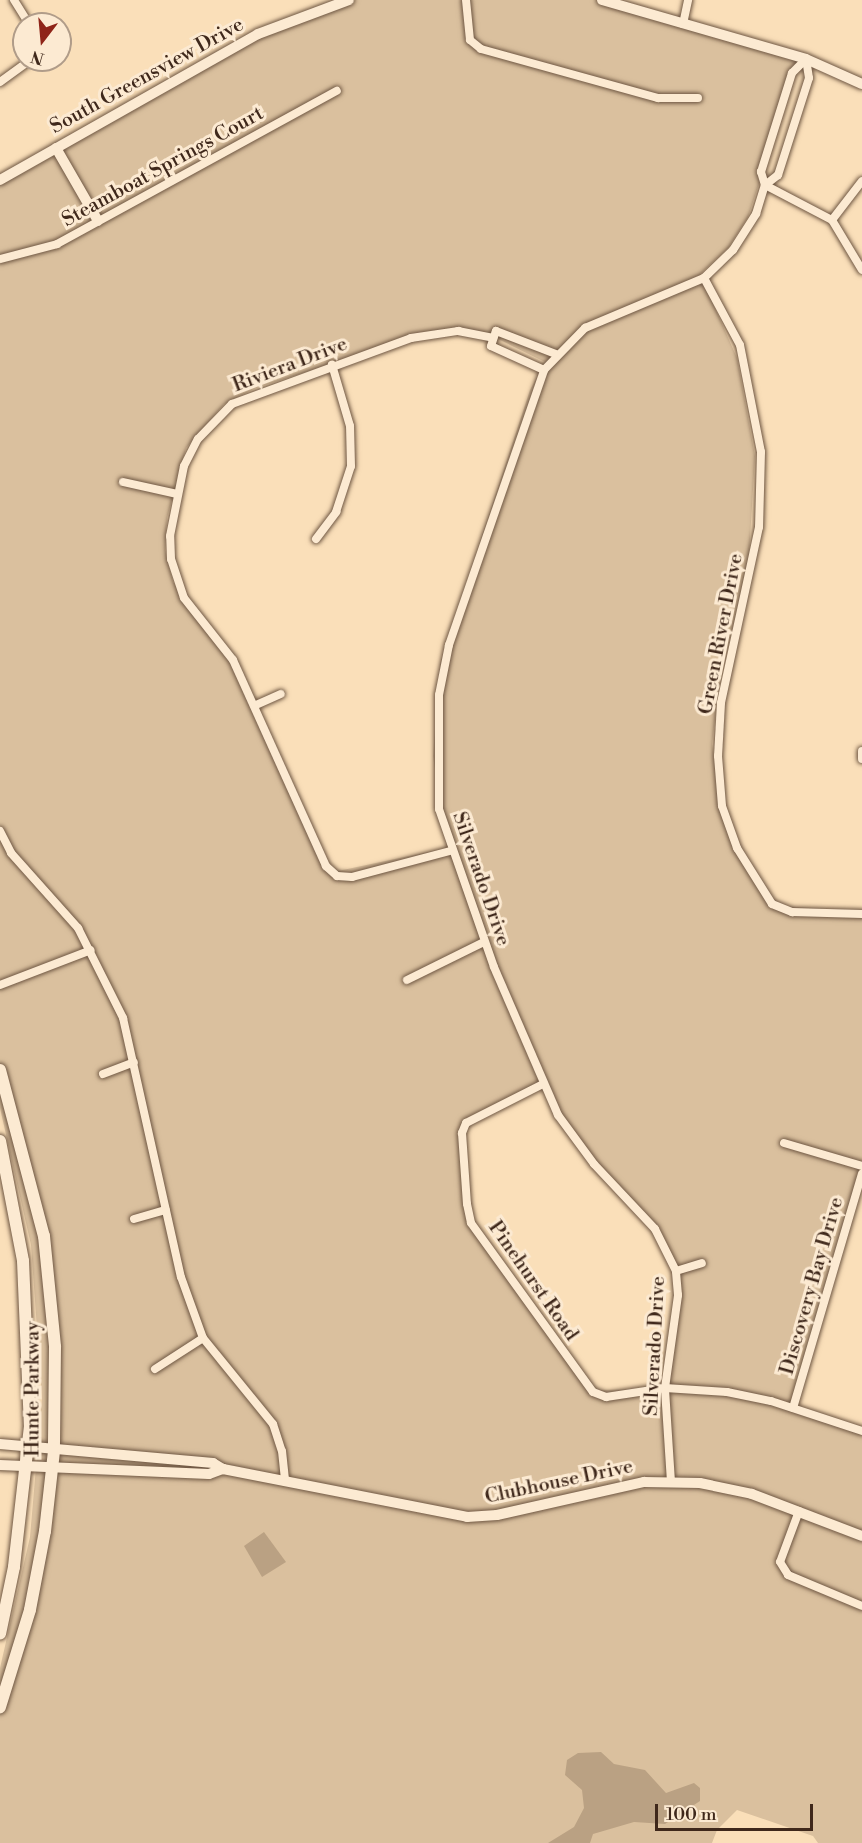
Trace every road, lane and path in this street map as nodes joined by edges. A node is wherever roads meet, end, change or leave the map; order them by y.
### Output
1 (349, 0) edge
2 (466, 0) edge
3 (602, 0) edge
4 (688, 0) edge
5 (335, 2) edge
6 (683, 24) junction
7 (806, 59) junction
8 (14, 72) edge
9 (0, 82) edge
10 (862, 84) edge
11 (336, 91) dead end
12 (698, 98) dead end
13 (56, 148) junction
14 (0, 180) edge
15 (862, 181) edge
16 (765, 185) junction
17 (832, 220) junction
18 (98, 221) junction
19 (0, 259) edge
20 (862, 270) edge
21 (704, 278) junction
22 (493, 338) junction
23 (556, 354) junction
24 (332, 365) junction
25 (544, 370) junction
26 (123, 482) dead end
27 (177, 494) junction
28 (316, 539) dead end
29 (281, 694) dead end
30 (255, 705) junction
31 (862, 751) edge
32 (862, 759) edge
33 (0, 831) edge
34 (450, 851) junction
35 (862, 915) edge
36 (484, 942) junction
37 (90, 950) junction
38 (407, 980) dead end
39 (0, 985) edge
40 (134, 1062) junction
41 (0, 1070) edge
42 (103, 1074) dead end
43 (543, 1084) junction
44 (0, 1141) edge
45 (784, 1143) dead end
46 (862, 1166) edge
47 (862, 1174) edge
48 (166, 1210) junction
49 (134, 1219) dead end
50 (702, 1263) dead end
51 (676, 1271) junction
52 (203, 1338) junction
53 (155, 1369) dead end
54 (665, 1389) junction
55 (793, 1408) junction
56 (862, 1431) edge
57 (0, 1444) edge
58 (28, 1448) junction
59 (54, 1451) junction
60 (0, 1465) edge
61 (27, 1467) junction
62 (223, 1469) junction
63 (53, 1470) junction
64 (285, 1482) junction
65 (671, 1482) junction
66 (799, 1512) junction
67 (862, 1536) edge
68 (862, 1606) edge
69 (0, 1634) edge
70 (0, 1707) edge

1 - 5 street, South Greensview Drive
2 - 12 street
3 - 6 street
4 - 6 street
5 - 13 street, South Greensview Drive
6 - 7 street
7 - 10 street
7 - 16 street, Silverado Drive
7 - 16 street, Silverado Drive
8 - 9 street
11 - 18 street, Steamboat Springs Court
13 - 14 street, South Greensview Drive
13 - 18 street
15 - 17 street
16 - 17 street
16 - 21 street, Silverado Drive
17 - 20 street
18 - 19 street, Steamboat Springs Court
21 - 23 street, Silverado Drive
21 - 35 street, Green River Drive
22 - 23 street, Riviera Drive
22 - 24 street, Riviera Drive
22 - 25 street
23 - 25 street, Silverado Drive
24 - 27 street, Riviera Drive
24 - 28 street
25 - 34 street, Silverado Drive
26 - 27 street
27 - 30 street, Riviera Drive
29 - 30 street
30 - 34 street, Riviera Drive
31 - 32 street
33 - 37 street
34 - 36 street, Silverado Drive
36 - 38 street
36 - 43 street, Silverado Drive
37 - 39 street
37 - 40 street
40 - 42 street
40 - 48 street
41 - 59 main road, Hunte Parkway
43 - 51 street, Silverado Drive
43 - 54 street, Pinehurst Road
44 - 58 main road, Hunte Parkway
45 - 46 street
47 - 55 street, Discovery Bay Drive
48 - 49 street
48 - 52 street
50 - 51 street
51 - 54 street, Silverado Drive
52 - 53 street
52 - 64 street
54 - 55 street
54 - 65 street, Silverado Drive
55 - 56 street
57 - 58 street, Clubhouse Drive
58 - 59 street, Clubhouse Drive
58 - 61 main road, Hunte Parkway
59 - 62 street, Clubhouse Drive
59 - 63 main road, Hunte Parkway
60 - 61 street, Clubhouse Drive
61 - 63 street, Clubhouse Drive
61 - 69 main road, Hunte Parkway
62 - 63 street, Clubhouse Drive
62 - 64 street, Clubhouse Drive
63 - 70 main road, Hunte Parkway
64 - 65 street, Clubhouse Drive
65 - 66 street, Clubhouse Drive
66 - 67 street, Clubhouse Drive
66 - 68 street

